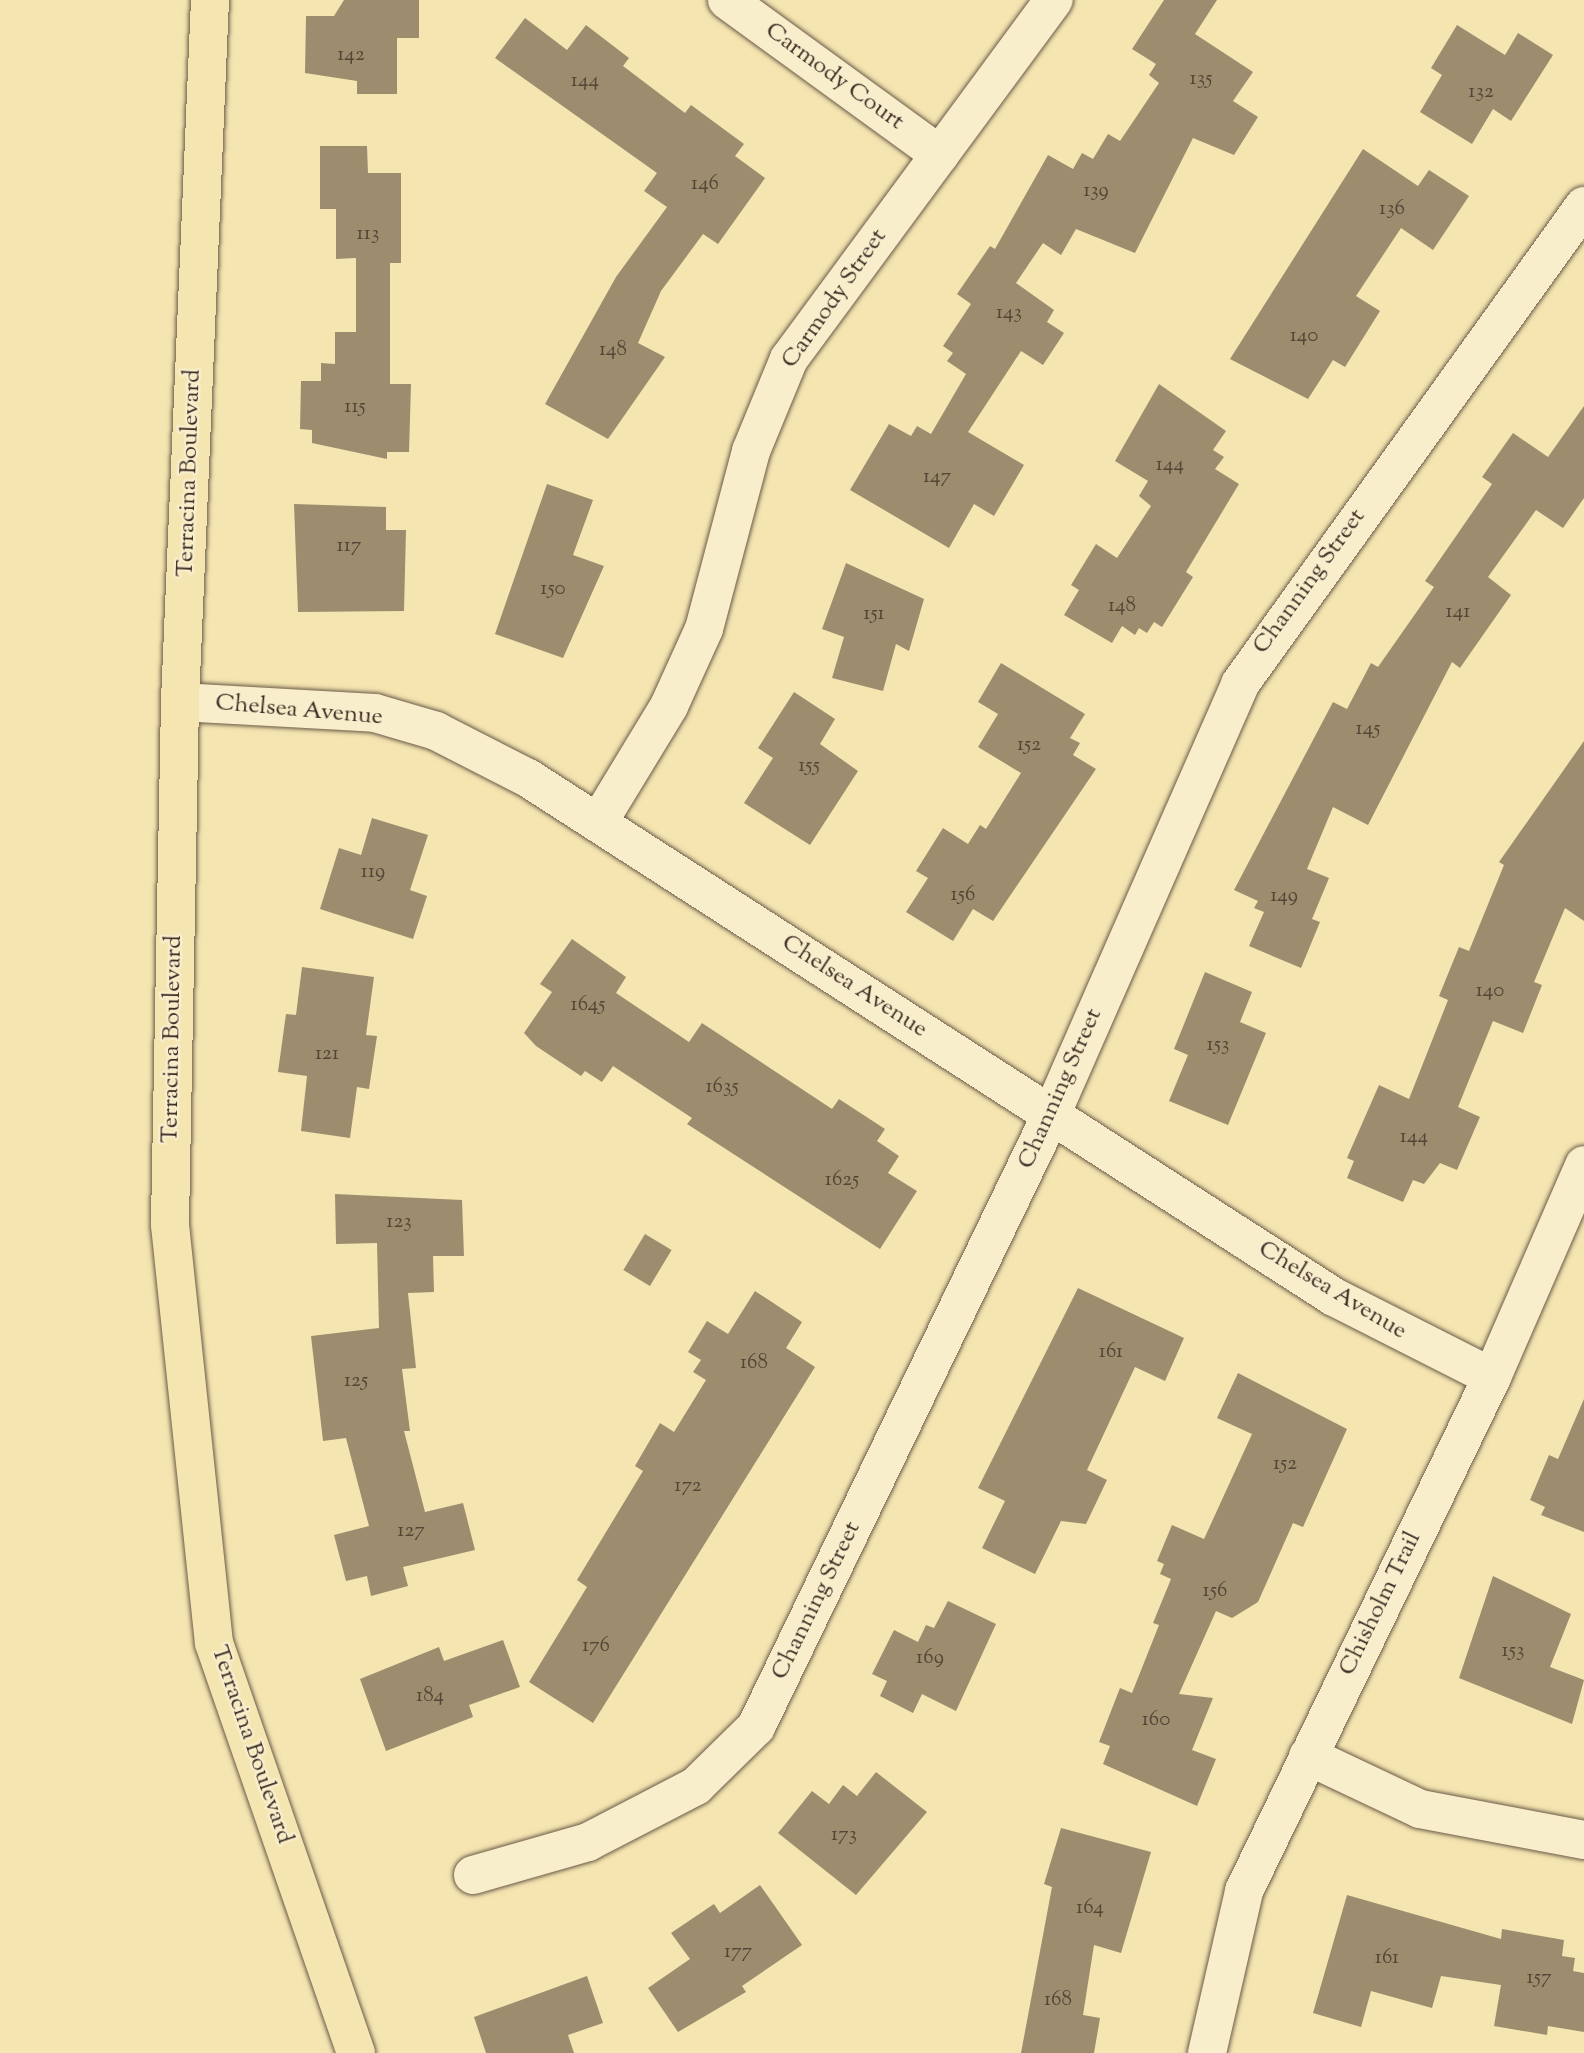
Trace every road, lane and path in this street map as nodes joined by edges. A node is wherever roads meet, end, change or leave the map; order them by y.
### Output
1 (210, 0) edge
2 (727, 0) edge
3 (1054, 0) edge
4 (940, 155) junction
5 (1584, 206) edge
6 (180, 702) junction
7 (598, 823) junction
8 (1052, 1113) junction
9 (1584, 1165) edge
10 (1492, 1377) junction
11 (1308, 1756) junction
12 (1584, 1840) edge
13 (473, 1874) dead end
14 (356, 2053) edge
15 (1207, 2053) edge

1 - 6 main road, Terracina Boulevard
2 - 4 street, Carmody Court
3 - 4 street, Carmody Street
4 - 7 street, Carmody Street
5 - 8 street, Channing Street
6 - 7 street, Chelsea Avenue
6 - 14 main road, Terracina Boulevard
7 - 8 street, Chelsea Avenue
8 - 10 street, Chelsea Avenue
8 - 13 street, Channing Street
9 - 10 street, Chisholm Trail
10 - 11 street, Chisholm Trail
11 - 12 street
11 - 15 street, Chisholm Trail

